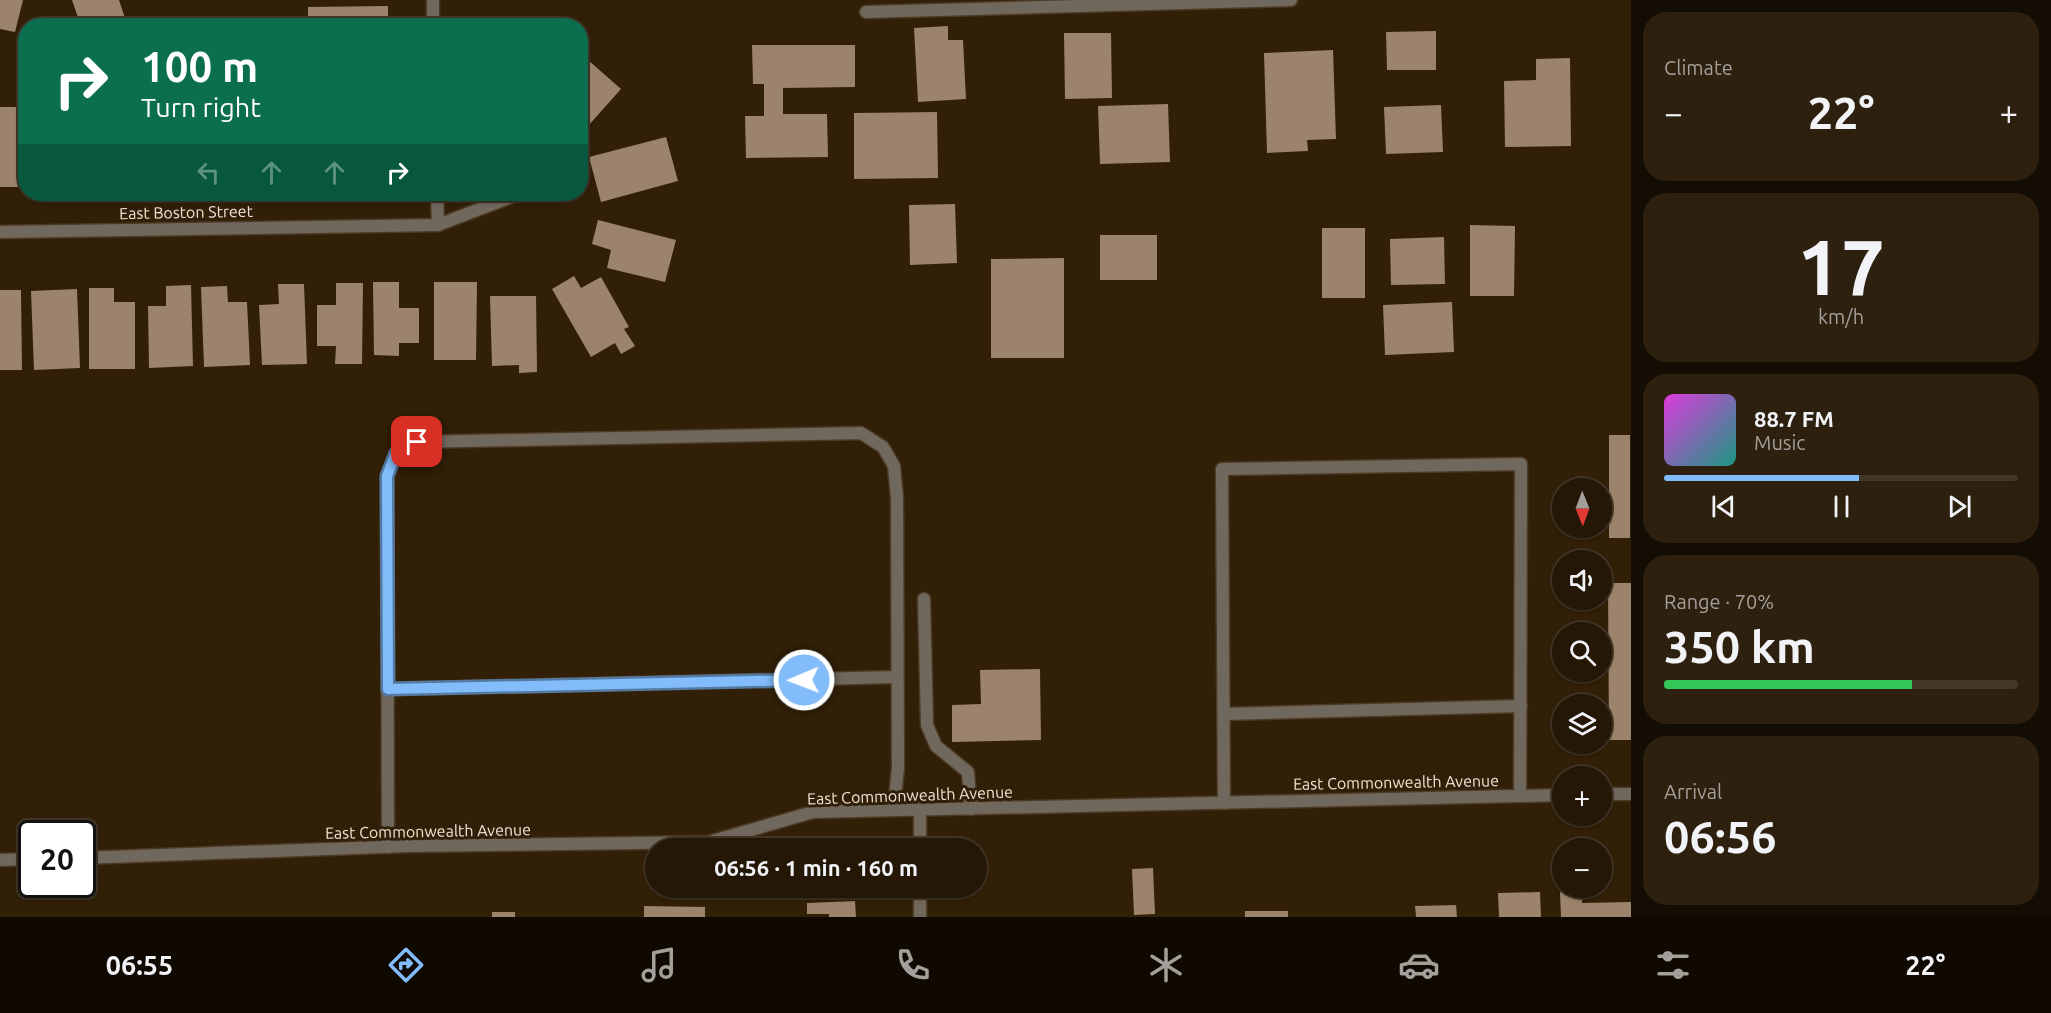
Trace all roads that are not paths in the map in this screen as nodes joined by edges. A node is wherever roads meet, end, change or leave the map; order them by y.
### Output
1 (433, 0) edge
2 (1291, 0) edge
3 (866, 12) dead end
4 (433, 18) edge
5 (437, 201) edge
6 (501, 201) edge
7 (438, 225) junction
8 (0, 232) edge
9 (924, 599) dead end
10 (896, 677) junction
11 (388, 689) junction
12 (1521, 706) junction
13 (1224, 714) junction
14 (1612, 794) edge
15 (1631, 794) edge
16 (1552, 795) edge
17 (1520, 796) junction
18 (1224, 803) junction
19 (971, 809) junction
20 (894, 810) junction
21 (920, 811) junction
22 (920, 838) edge
23 (388, 847) junction
24 (96, 857) edge
25 (18, 859) edge
26 (0, 860) edge
27 (920, 898) edge
28 (920, 917) edge

1 - 4 street
2 - 3 street
5 - 7 street
6 - 7 street, East Boston Street
7 - 8 street, East Boston Street
9 - 19 street
10 - 11 street
10 - 11 street
10 - 20 street
11 - 23 street
12 - 13 street
12 - 13 street
12 - 17 street
13 - 18 street
14 - 15 street
16 - 17 street, East Commonwealth Avenue
17 - 18 street, East Commonwealth Avenue
18 - 19 street, East Commonwealth Avenue
19 - 21 street, East Commonwealth Avenue
20 - 21 street, East Commonwealth Avenue
20 - 23 street, East Commonwealth Avenue
21 - 22 street
23 - 24 street, East Commonwealth Avenue
25 - 26 street
27 - 28 street

